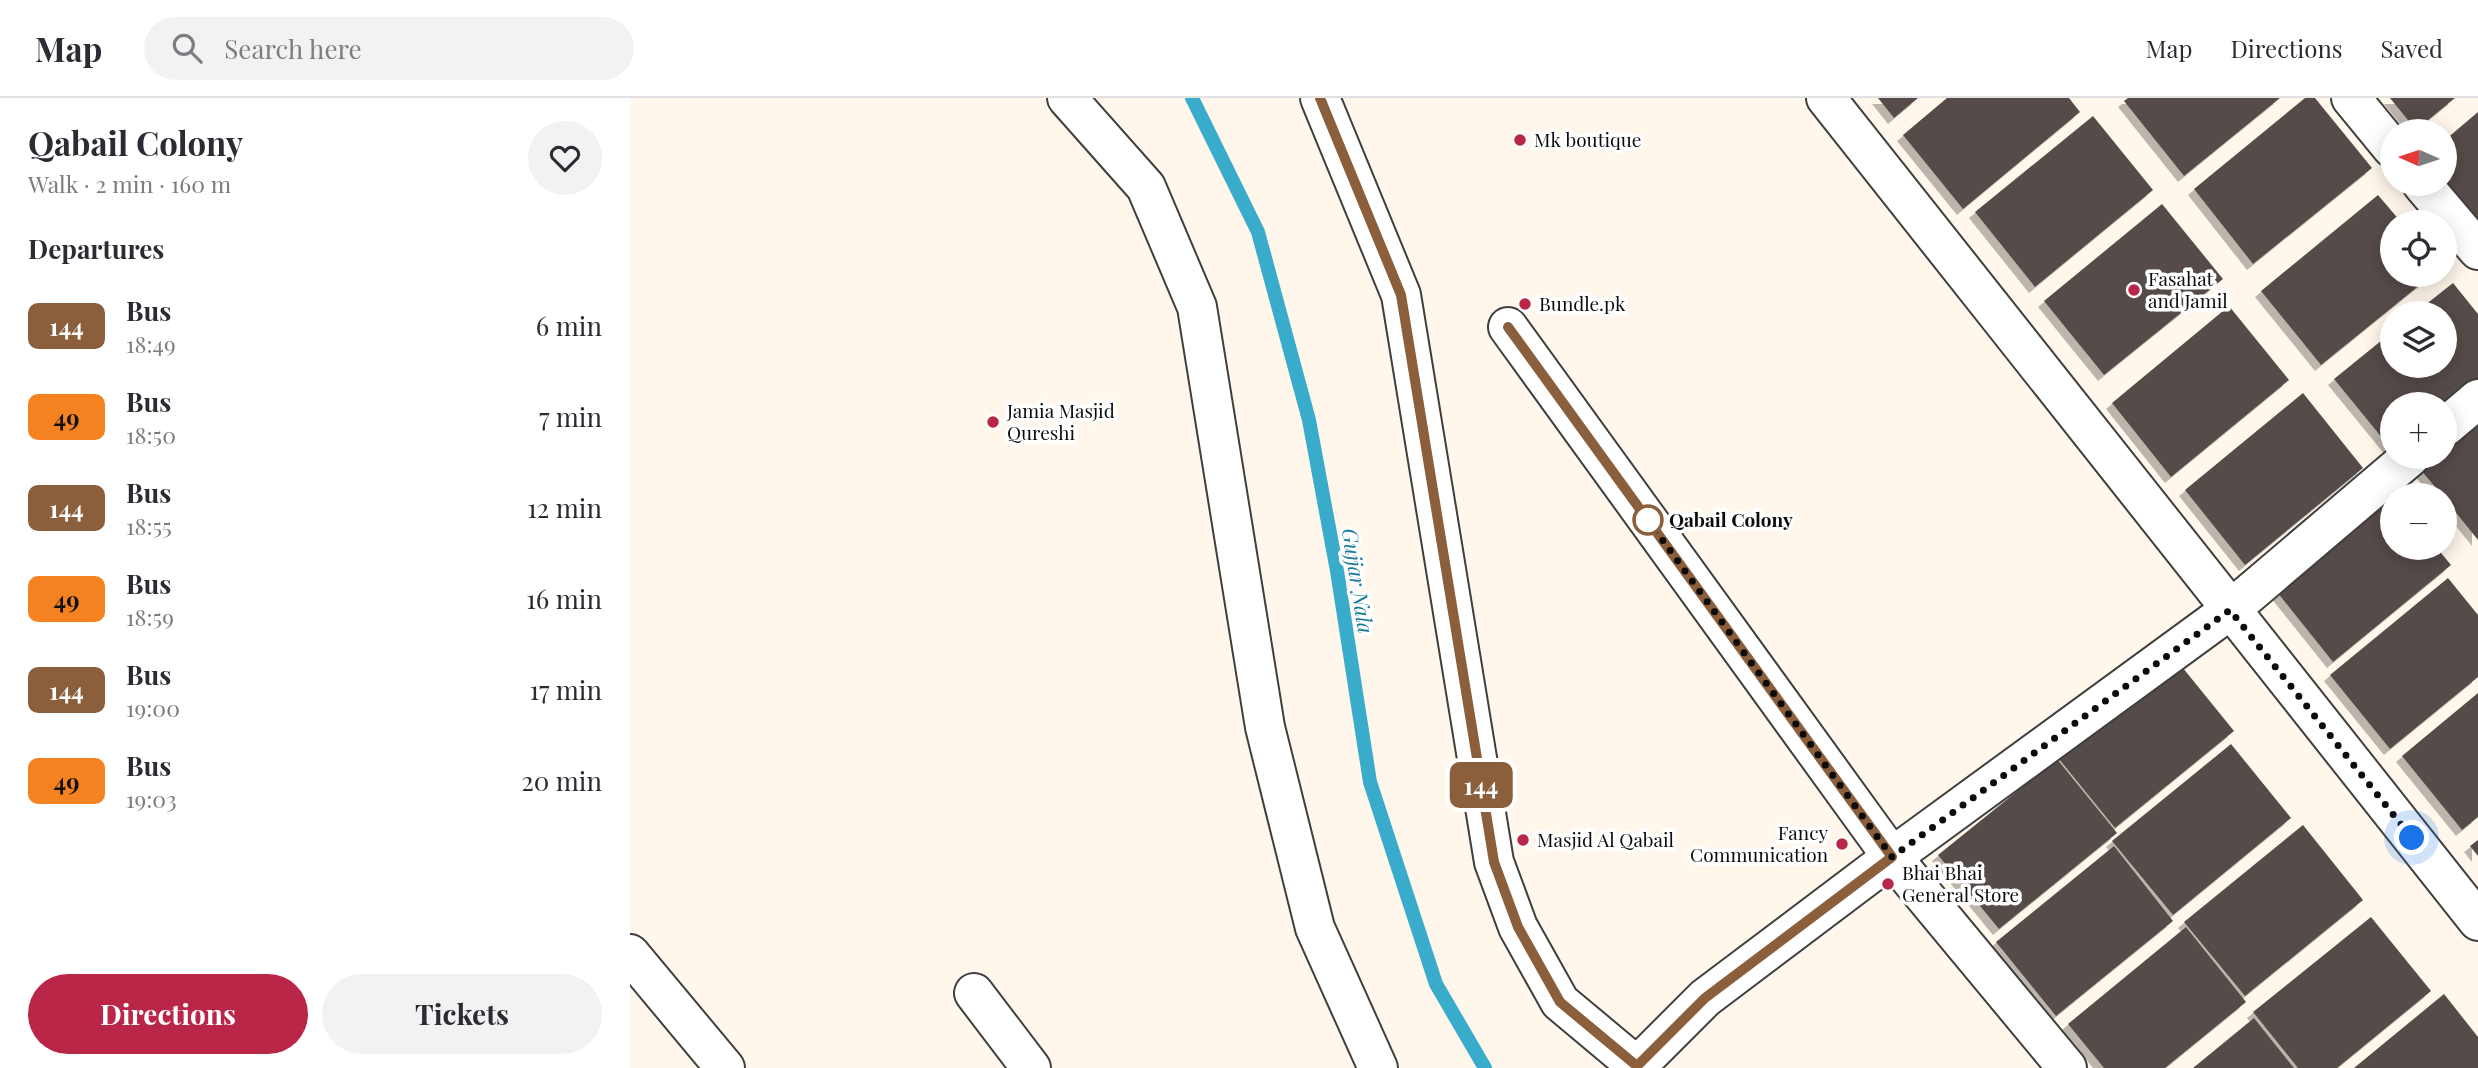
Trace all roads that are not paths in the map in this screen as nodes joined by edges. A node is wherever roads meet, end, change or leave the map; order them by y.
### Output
1 (1067, 98) edge
2 (1320, 98) edge
3 (1825, 98) edge
4 (2351, 98) edge
5 (2380, 133) edge
6 (2432, 196) edge
7 (2478, 250) edge
8 (1508, 327) dead end
9 (2478, 399) edge
10 (2457, 417) edge
11 (2396, 469) edge
12 (2230, 610) junction
13 (1892, 857) junction
14 (2478, 922) edge
15 (630, 954) edge
16 (974, 993) dead end
17 (1638, 1067) edge
18 (725, 1068) edge
19 (1031, 1068) edge
20 (1378, 1068) edge
21 (2067, 1068) edge

1 - 20 street
2 - 17 street
3 - 12 street
4 - 5 street
6 - 7 street
8 - 13 street
9 - 10 street
11 - 12 street
12 - 13 street
12 - 14 street
13 - 17 street
13 - 21 street
15 - 18 street
16 - 19 street

